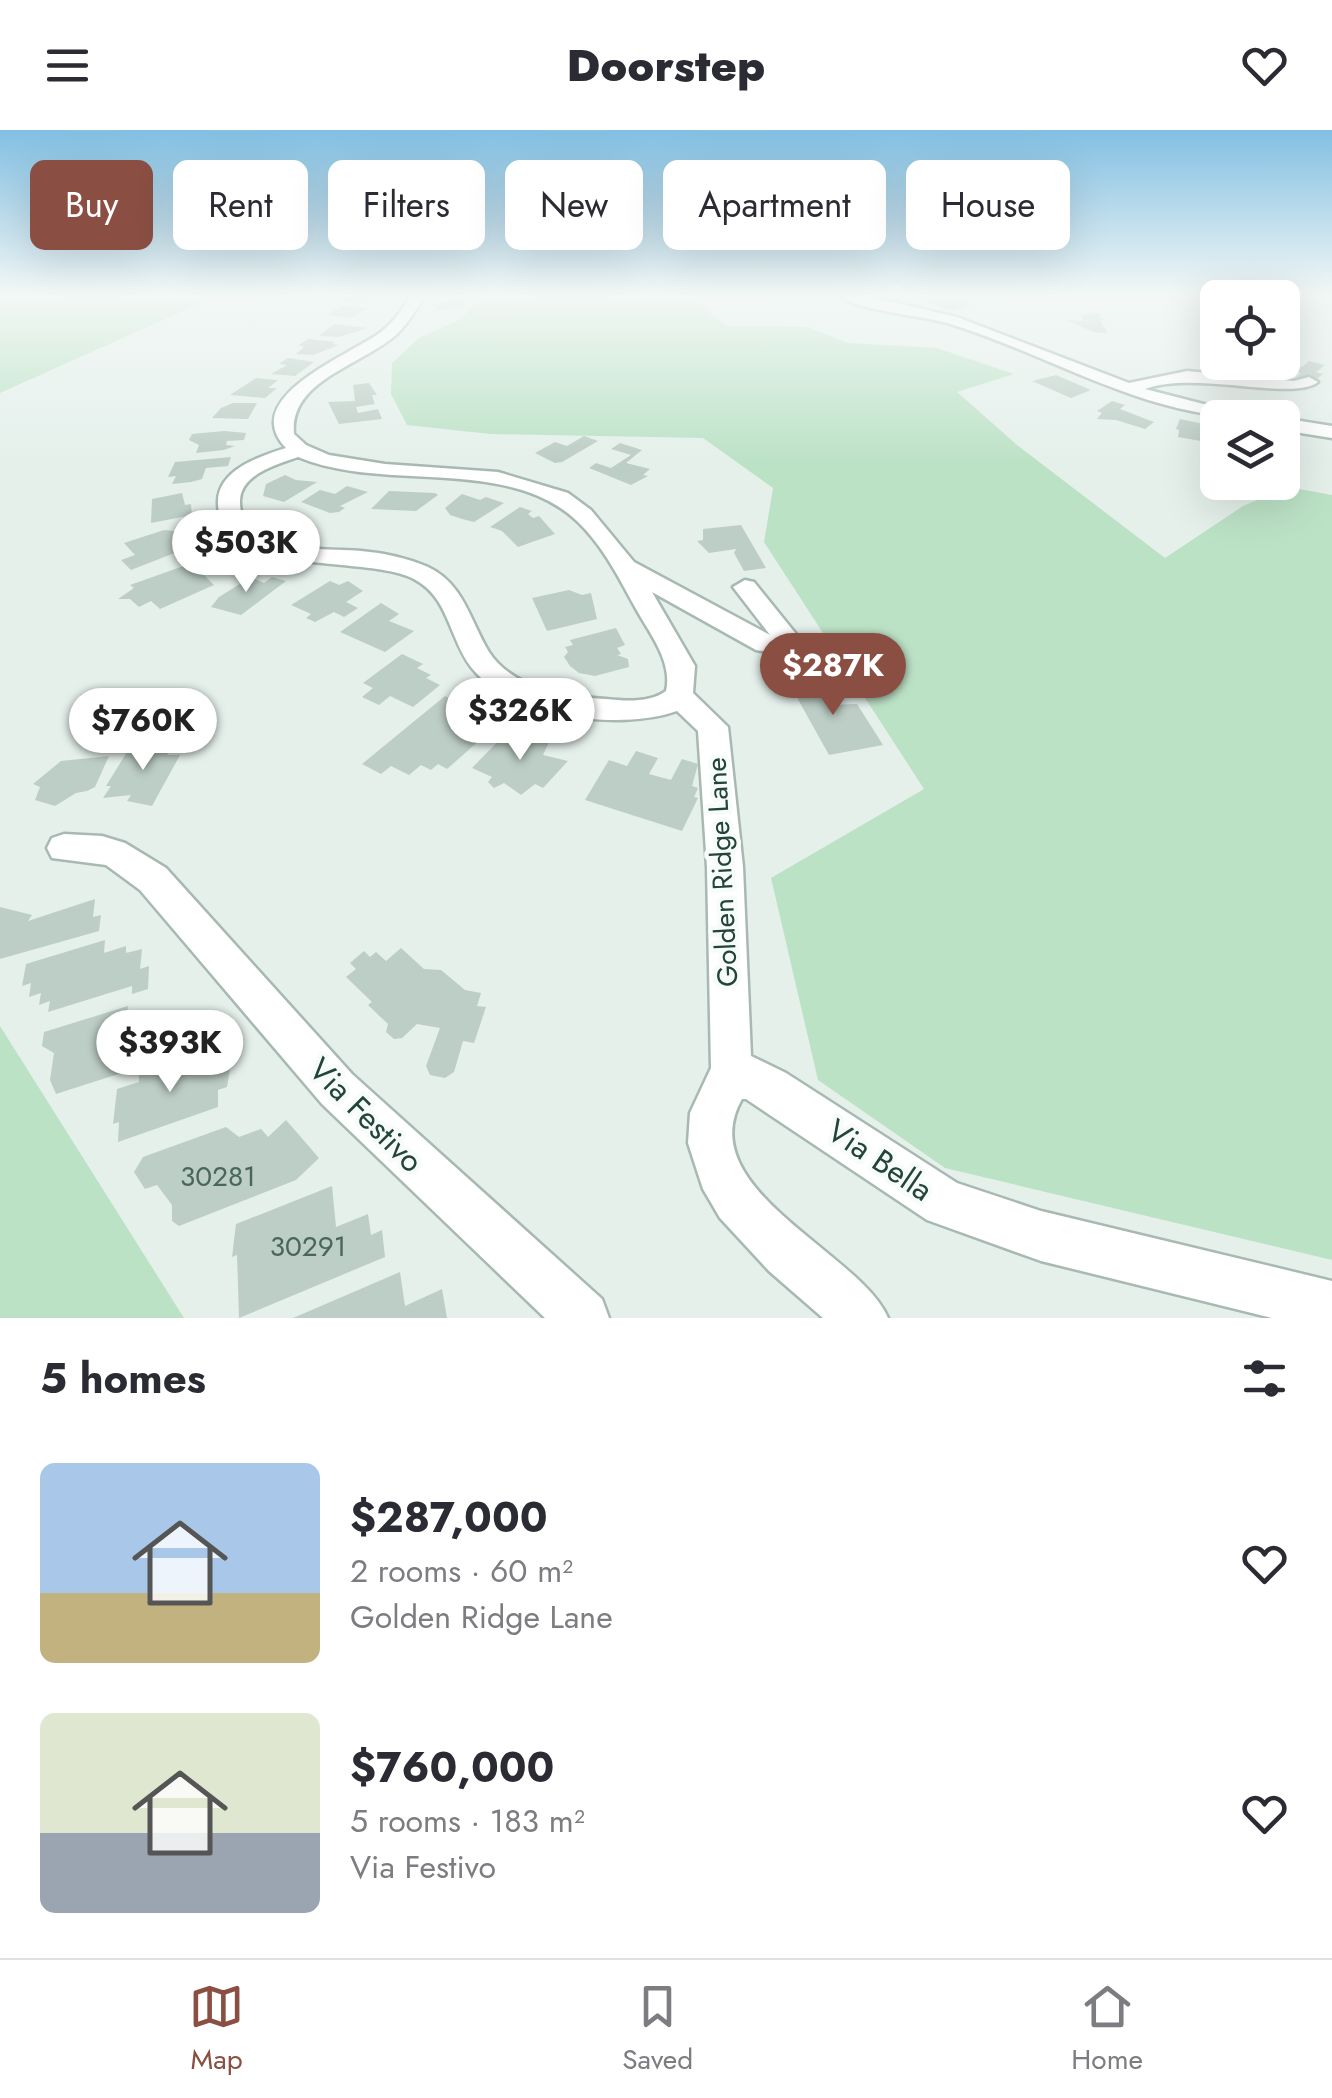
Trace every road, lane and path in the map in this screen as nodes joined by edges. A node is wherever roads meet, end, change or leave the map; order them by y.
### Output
1 (363, 350) edge
2 (1028, 350) edge
3 (1309, 382) dead end
4 (1127, 390) junction
5 (1200, 407) edge
6 (1300, 427) edge
7 (1332, 432) edge
8 (298, 450) junction
9 (622, 566) junction
10 (746, 587) dead end
11 (678, 696) junction
12 (64, 848) dead end
13 (740, 1078) junction
14 (1332, 1306) edge
15 (582, 1318) edge
16 (862, 1318) edge

1 - 8 street
2 - 4 street
3 - 4 street
4 - 5 street
6 - 7 street
8 - 9 street
8 - 11 street
9 - 10 street
9 - 11 street
11 - 13 street, Golden Ridge Lane
12 - 15 street, Via Festivo
13 - 14 street, Via Bella
13 - 16 street

